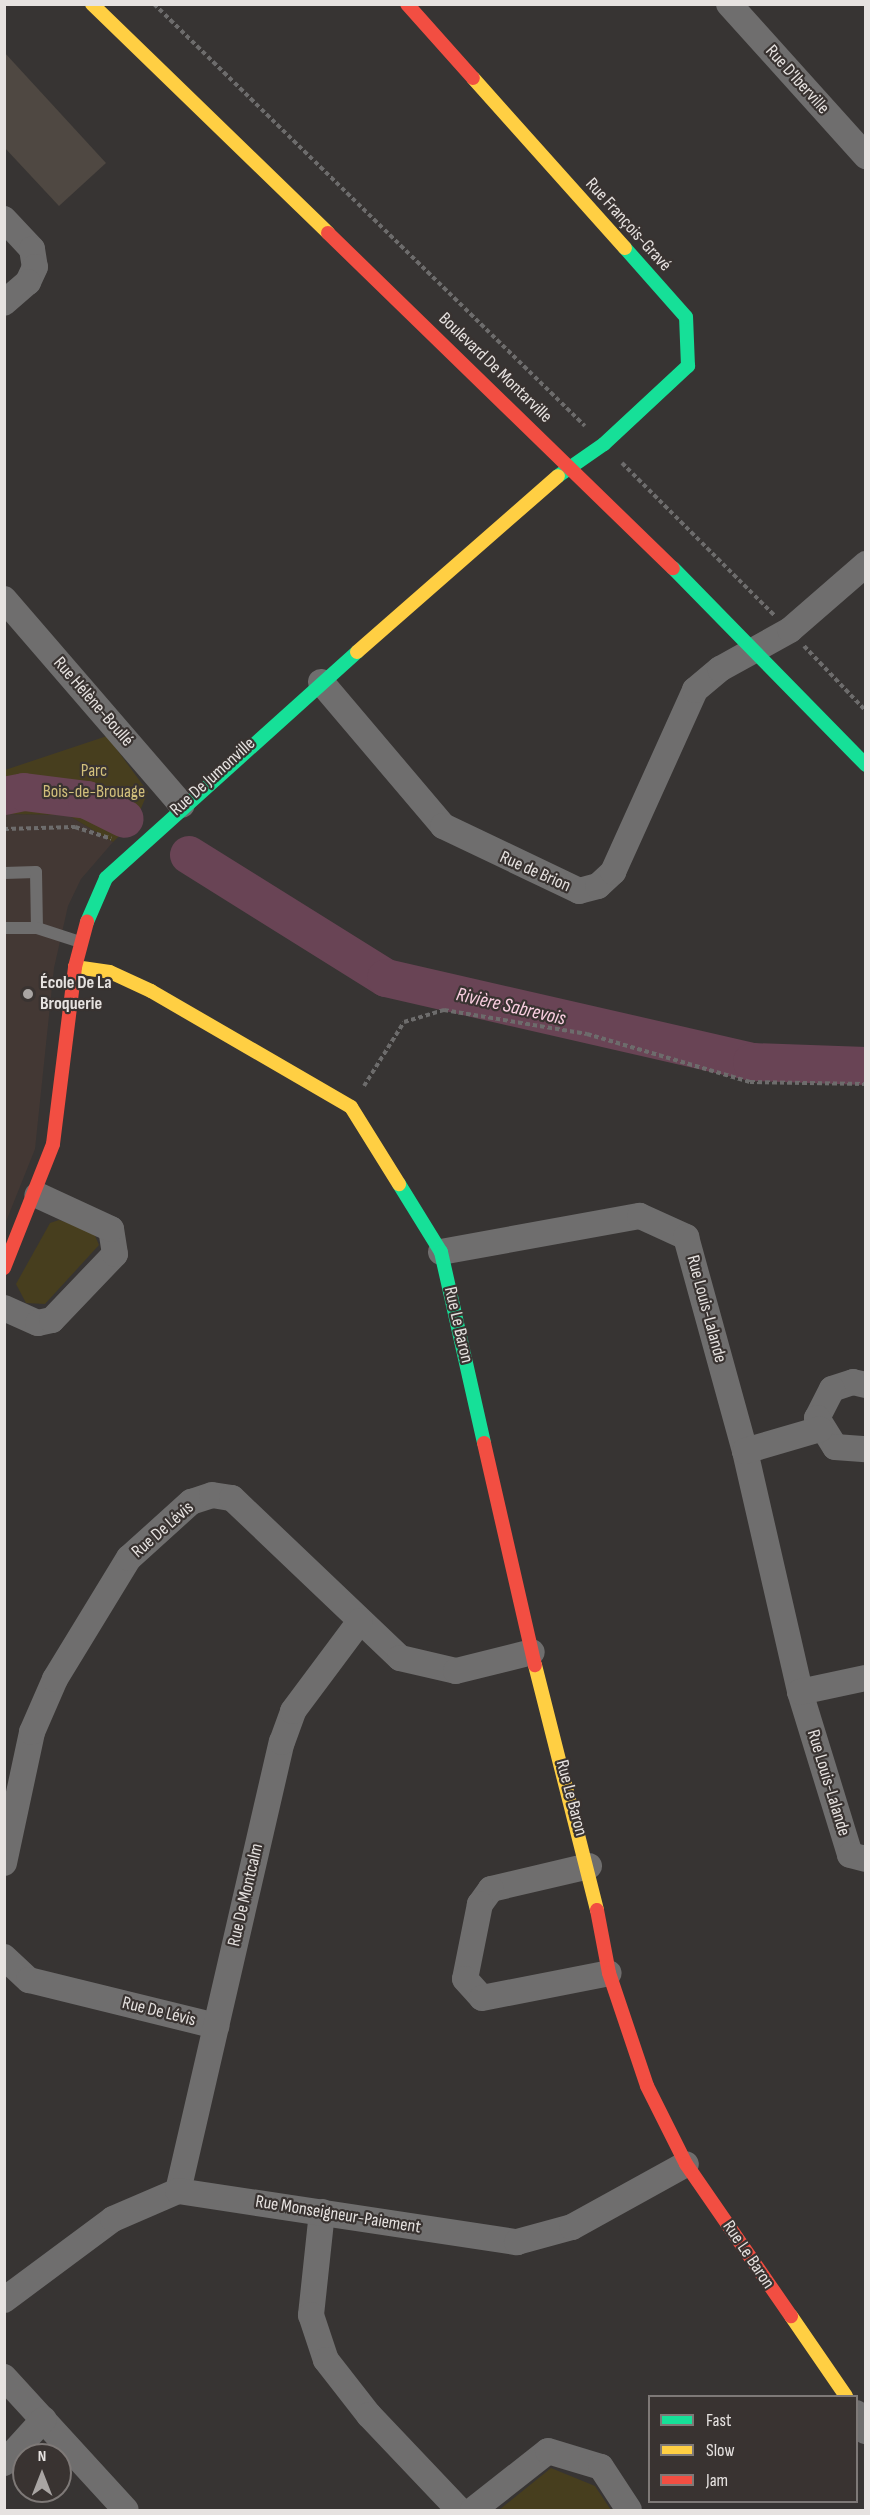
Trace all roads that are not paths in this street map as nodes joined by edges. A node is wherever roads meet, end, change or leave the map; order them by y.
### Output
1 (92, 4) edge
2 (408, 4) edge
3 (729, 4) edge
4 (866, 156) edge
5 (4, 219) edge
6 (4, 303) edge
7 (568, 464) junction
8 (866, 564) edge
9 (4, 599) edge
10 (759, 651) junction
11 (321, 682) junction
12 (866, 765) edge
13 (182, 805) junction
14 (4, 873) edge
15 (4, 928) edge
16 (38, 928) junction
17 (81, 942) junction
18 (75, 967) junction
19 (37, 1195) junction
20 (441, 1252) junction
21 (4, 1268) edge
22 (4, 1308) edge
23 (866, 1385) edge
24 (820, 1429) junction
25 (866, 1449) edge
26 (745, 1451) junction
27 (360, 1621) junction
28 (532, 1652) junction
29 (866, 1678) edge
30 (800, 1692) junction
31 (866, 1859) edge
32 (4, 1863) edge
33 (589, 1866) junction
34 (4, 1957) edge
35 (609, 1973) junction
36 (216, 2026) junction
37 (686, 2164) junction
38 (178, 2191) junction
39 (322, 2212) junction
40 (4, 2300) edge
41 (4, 2377) edge
42 (845, 2395) edge
43 (858, 2416) edge
44 (44, 2419) junction
45 (866, 2431) edge
46 (4, 2463) edge
47 (126, 2511) edge
48 (459, 2511) edge
49 (473, 2511) edge
50 (629, 2511) edge

1 - 7 street, Boulevard De Montarville
2 - 7 street, Rue François-Gravé
3 - 4 street, Rue D'Iberville
5 - 6 street
7 - 10 street, Boulevard De Montarville
7 - 11 street, Rue De Jumonville
8 - 10 street, Rue de Brion
9 - 13 street, Rue Hélène-Boullé
10 - 11 street, Rue de Brion
10 - 12 street, Boulevard De Montarville
11 - 13 street, Rue De Jumonville
13 - 17 street, Rue De Jumonville
14 - 16 lane
15 - 16 lane
16 - 17 lane
17 - 18 street, Rue De Jumonville
18 - 19 street, Rue De Jumonville
18 - 20 street, Rue Le Baron
19 - 21 street, Rue De Jumonville
19 - 22 street
20 - 26 street, Rue Louis-Lalande
20 - 28 street, Rue Le Baron
23 - 24 street
24 - 25 street
24 - 26 street
26 - 30 street, Rue Louis-Lalande
27 - 28 street, Rue De Lévis
27 - 32 street, Rue De Lévis
27 - 36 street, Rue De Montcalm
28 - 33 street, Rue Le Baron
29 - 30 street
30 - 31 street, Rue Louis-Lalande
33 - 35 street, Rue Le Baron
33 - 35 street
34 - 36 street, Rue De Lévis
35 - 37 street, Rue Le Baron
36 - 38 street, Rue De Montcalm
37 - 39 street, Rue Monseigneur-Paiement
37 - 42 street, Rue Le Baron
38 - 39 street, Rue Monseigneur-Paiement
38 - 40 street
39 - 48 street
41 - 44 street
43 - 45 street
44 - 46 street
44 - 47 street
49 - 50 street

